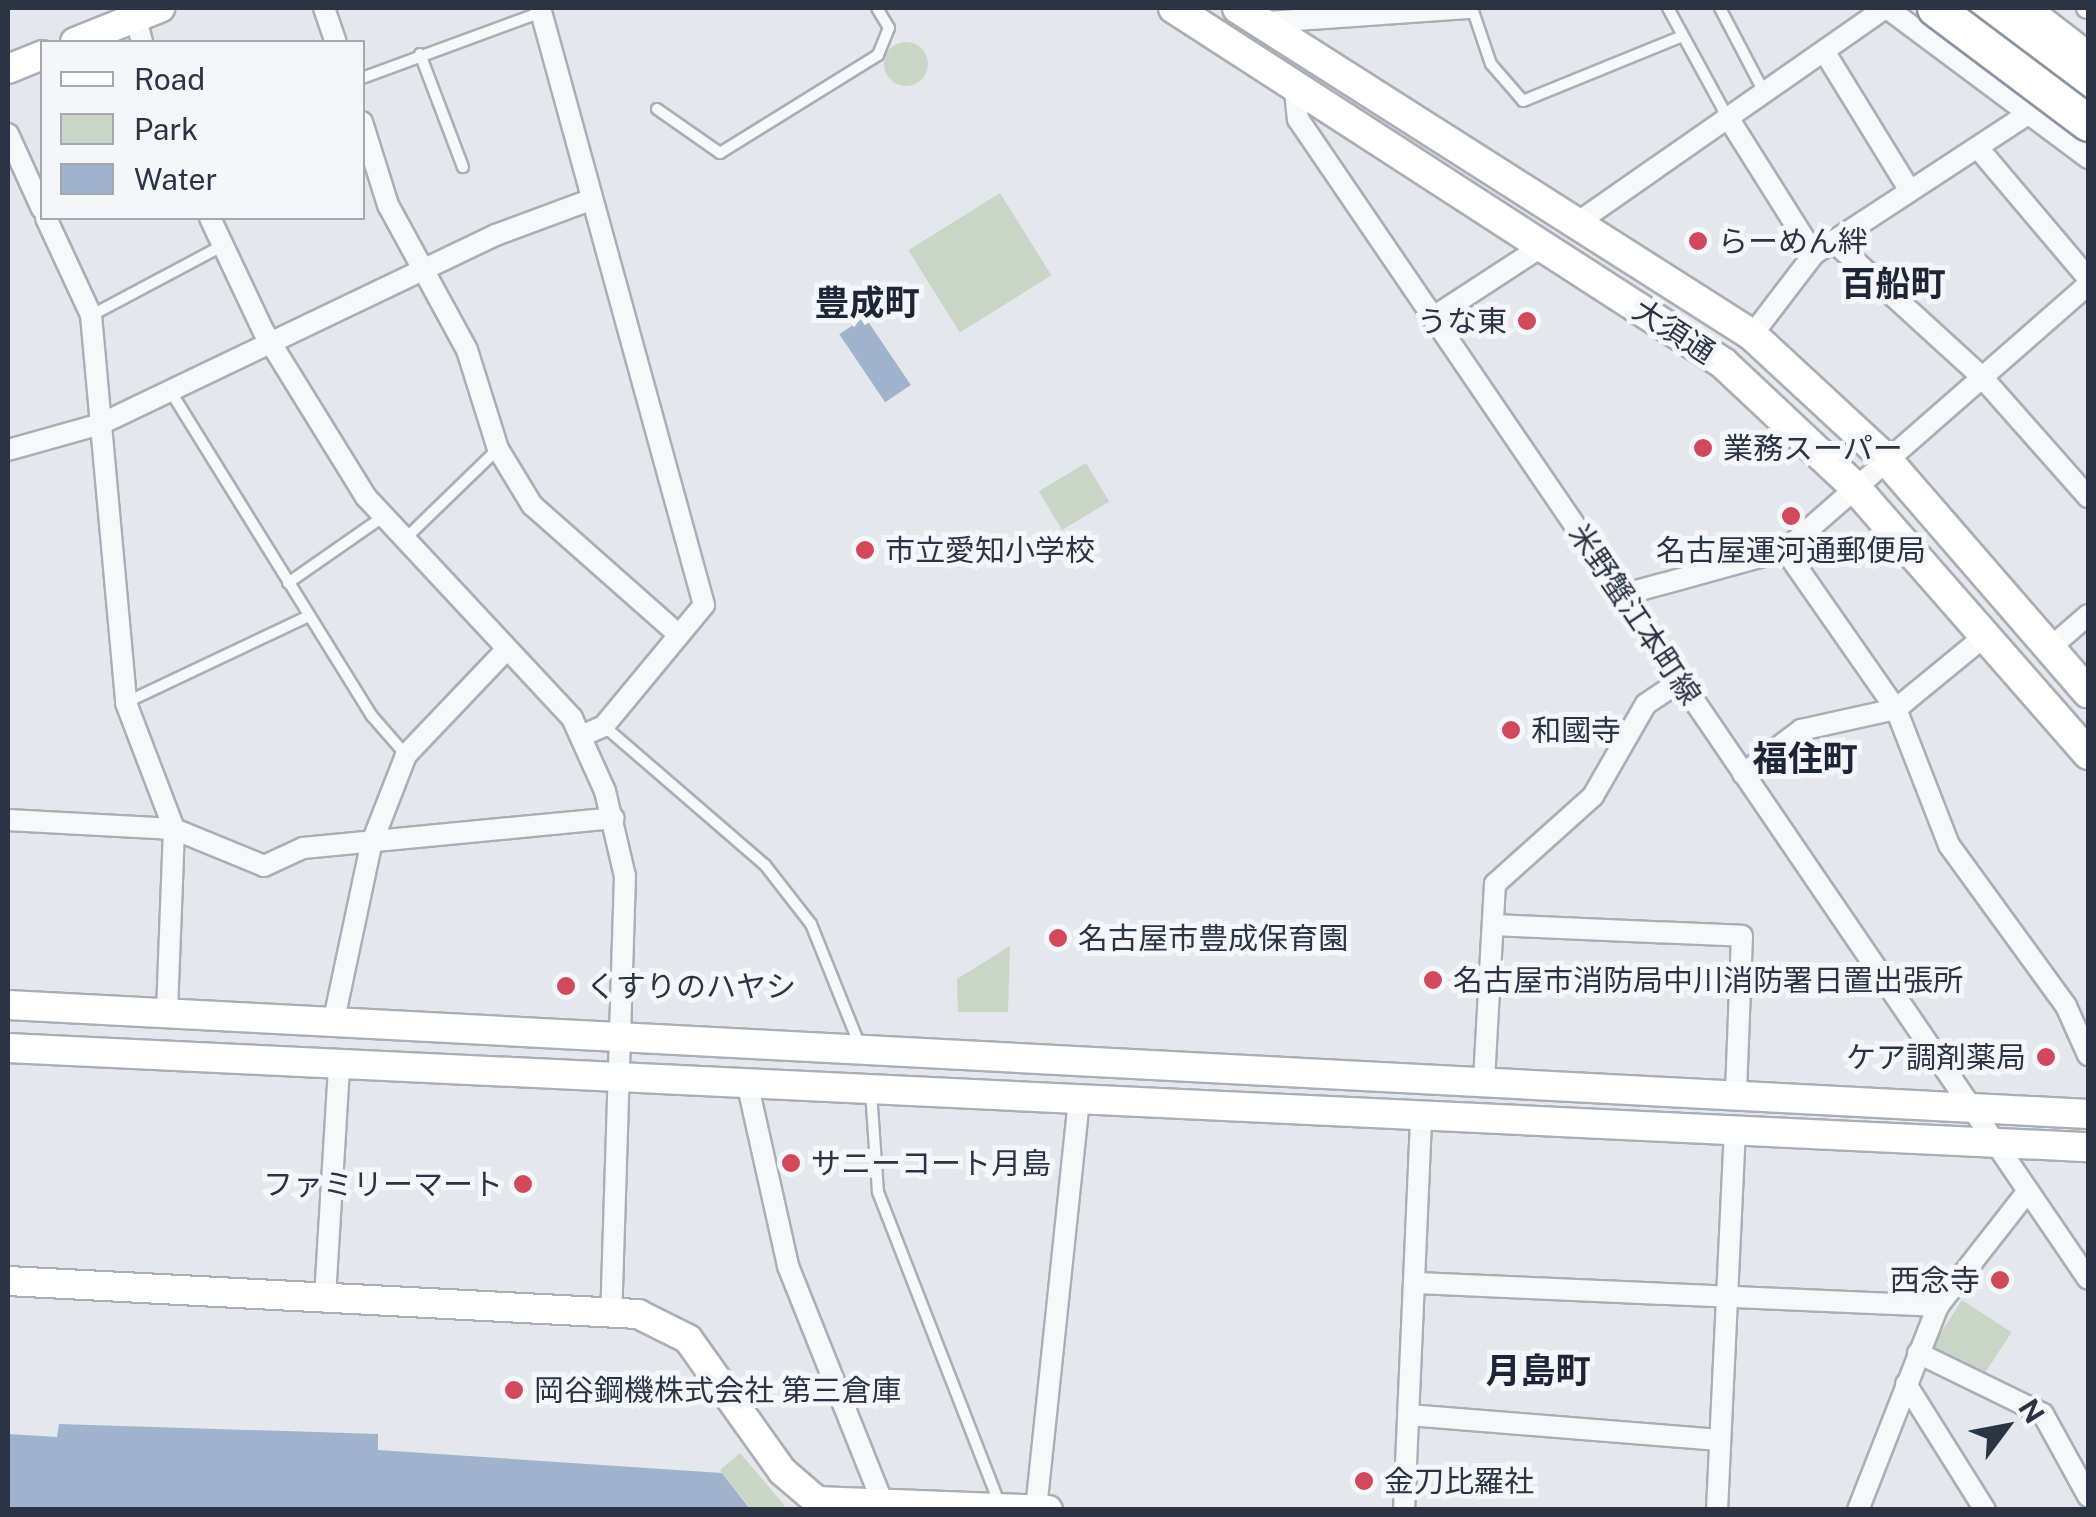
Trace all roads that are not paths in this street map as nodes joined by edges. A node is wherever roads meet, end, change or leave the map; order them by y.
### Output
1 (324, 8) edge
2 (876, 8) edge
3 (1174, 8) edge
4 (1471, 8) edge
5 (1668, 8) edge
6 (1720, 8) edge
7 (1886, 8) edge
8 (1939, 8) edge
9 (1970, 8) edge
10 (2019, 8) edge
11 (2058, 8) edge
12 (540, 10) edge
13 (1249, 14) edge
14 (143, 19) edge
15 (2088, 30) edge
16 (1680, 37) junction
17 (80, 40) edge
18 (335, 40) edge
19 (1936, 43) junction
20 (1824, 51) junction
21 (420, 54) junction
22 (40, 56) edge
23 (2088, 61) edge
24 (8, 68) edge
25 (365, 77) edge
26 (1294, 82) junction
27 (1764, 92) junction
28 (2088, 96) edge
29 (657, 109) dead end
30 (2030, 112) junction
31 (1728, 116) junction
32 (2088, 123) edge
33 (365, 131) edge
34 (8, 134) edge
35 (1978, 148) junction
36 (2088, 158) edge
37 (462, 166) dead end
38 (1910, 191) junction
39 (590, 200) junction
40 (40, 205) edge
41 (47, 220) edge
42 (211, 220) edge
43 (1577, 223) junction
44 (1833, 241) junction
45 (223, 245) junction
46 (1544, 245) junction
47 (1814, 254) junction
48 (424, 275) junction
49 (2088, 281) edge
50 (91, 315) junction
51 (1432, 318) junction
52 (1752, 335) junction
53 (272, 346) junction
54 (1981, 376) junction
55 (171, 392) junction
56 (101, 424) junction
57 (498, 449) junction
58 (8, 450) edge
59 (1885, 458) junction
60 (1852, 484) junction
61 (2088, 497) edge
62 (384, 516) junction
63 (406, 538) junction
64 (1786, 550) junction
65 (288, 582) junction
66 (1622, 595) junction
67 (2088, 615) edge
68 (308, 616) junction
69 (679, 635) junction
70 (1985, 636) junction
71 (2050, 648) junction
72 (508, 649) junction
73 (1680, 680) junction
74 (2088, 692) edge
75 (126, 702) junction
76 (1896, 710) junction
77 (604, 726) junction
78 (584, 735) junction
79 (2088, 754) edge
80 (406, 755) junction
81 (1743, 774) junction
82 (614, 818) junction
83 (8, 820) edge
84 (174, 829) junction
85 (371, 845) junction
86 (1493, 925) junction
87 (8, 1006) edge
88 (167, 1014) junction
89 (333, 1024) junction
90 (618, 1035) junction
91 (861, 1047) junction
92 (8, 1048) edge
93 (2088, 1055) edge
94 (338, 1066) junction
95 (615, 1072) junction
96 (1484, 1080) junction
97 (747, 1082) junction
98 (870, 1091) junction
99 (1736, 1093) junction
100 (1079, 1102) junction
101 (1966, 1102) junction
102 (1421, 1113) junction
103 (2088, 1114) edge
104 (1734, 1133) junction
105 (1992, 1140) junction
106 (2088, 1148) edge
107 (2028, 1191) junction
108 (2088, 1278) edge
109 (8, 1281) edge
110 (1416, 1283) junction
111 (326, 1297) junction
112 (1728, 1300) junction
113 (1938, 1306) junction
114 (611, 1312) junction
115 (1918, 1352) junction
116 (1906, 1384) junction
117 (1409, 1415) junction
118 (1720, 1440) junction
119 (2088, 1496) edge
120 (882, 1501) junction
121 (815, 1505) edge
122 (1001, 1508) edge
123 (1036, 1509) edge
124 (1048, 1510) edge
125 (1404, 1510) edge
126 (1717, 1510) edge
127 (1858, 1510) edge
128 (1985, 1510) edge

1 - 18 street
2 - 29 lane
3 - 26 main road, 大須通
4 - 13 street
4 - 16 lane
5 - 16 lane
6 - 27 lane
7 - 19 street
7 - 20 street
8 - 19 street
8 - 32 highway, bridge
9 - 28 highway
10 - 23 highway
11 - 15 highway
12 - 21 lane
12 - 39 street
13 - 43 main road, 大須通
14 - 17 street
16 - 31 lane
19 - 30 street
20 - 27 street
20 - 38 street
21 - 25 lane
21 - 37 lane
22 - 24 street
26 - 46 main road, 大須通
26 - 51 street, 米野蟹江本町線
27 - 31 street
30 - 35 street
30 - 36 street
31 - 43 street
31 - 47 street
33 - 48 street
34 - 40 street
35 - 38 street
35 - 49 street
38 - 44 street
39 - 48 street
39 - 69 street
41 - 50 street
42 - 45 street
43 - 52 main road, 大須通
44 - 47 street
44 - 54 street
45 - 50 lane
45 - 53 street
46 - 51 street
46 - 60 main road, 大須通
47 - 52 street
48 - 53 street
48 - 57 street
49 - 54 street
50 - 56 street
51 - 66 street, 米野蟹江本町線
52 - 59 main road, 大須通
53 - 55 street
53 - 62 street
54 - 59 street
54 - 61 street
55 - 56 street
55 - 65 lane
56 - 58 street
56 - 75 street
57 - 63 lane
57 - 69 street
59 - 60 street
59 - 71 main road, 大須通
60 - 64 street
60 - 70 main road, 大須通
62 - 63 street
62 - 65 lane
63 - 72 street
64 - 66 street
64 - 76 street
65 - 68 lane
66 - 73 street, 米野蟹江本町線
67 - 71 street
68 - 75 lane
68 - 80 lane
69 - 77 street
70 - 76 street
70 - 79 main road, 大須通
71 - 74 main road, 大須通
72 - 78 street
72 - 80 street
73 - 81 street, 米野蟹江本町線
73 - 86 street
75 - 84 street
76 - 81 street
76 - 93 street
77 - 78 street
77 - 91 lane
78 - 82 street
80 - 85 street
81 - 101 street, 米野蟹江本町線
82 - 85 street
82 - 90 street
83 - 84 street
84 - 85 street
84 - 88 street
85 - 89 street
86 - 96 street
86 - 99 street
87 - 88 street
88 - 89 street
89 - 90 street
90 - 91 street
90 - 95 street
91 - 96 street
92 - 94 street
94 - 95 street
94 - 111 street
95 - 97 street
95 - 114 street
96 - 99 street
97 - 98 street
97 - 120 street
98 - 100 street
98 - 122 lane
99 - 101 street
100 - 102 street
100 - 123 street
101 - 103 street
101 - 105 street, 米野蟹江本町線
102 - 104 street
102 - 110 street
104 - 105 street
104 - 112 street
105 - 106 street
105 - 107 street, 米野蟹江本町線
107 - 108 street, 米野蟹江本町線
107 - 113 street
109 - 111 street
110 - 112 street
110 - 117 street
111 - 114 street
112 - 113 street
112 - 118 street
113 - 115 street
114 - 121 street
115 - 116 street
115 - 119 street
116 - 127 street
116 - 128 street
117 - 118 street
117 - 125 street
118 - 126 street
120 - 121 street
120 - 122 street
122 - 123 street
123 - 124 street

